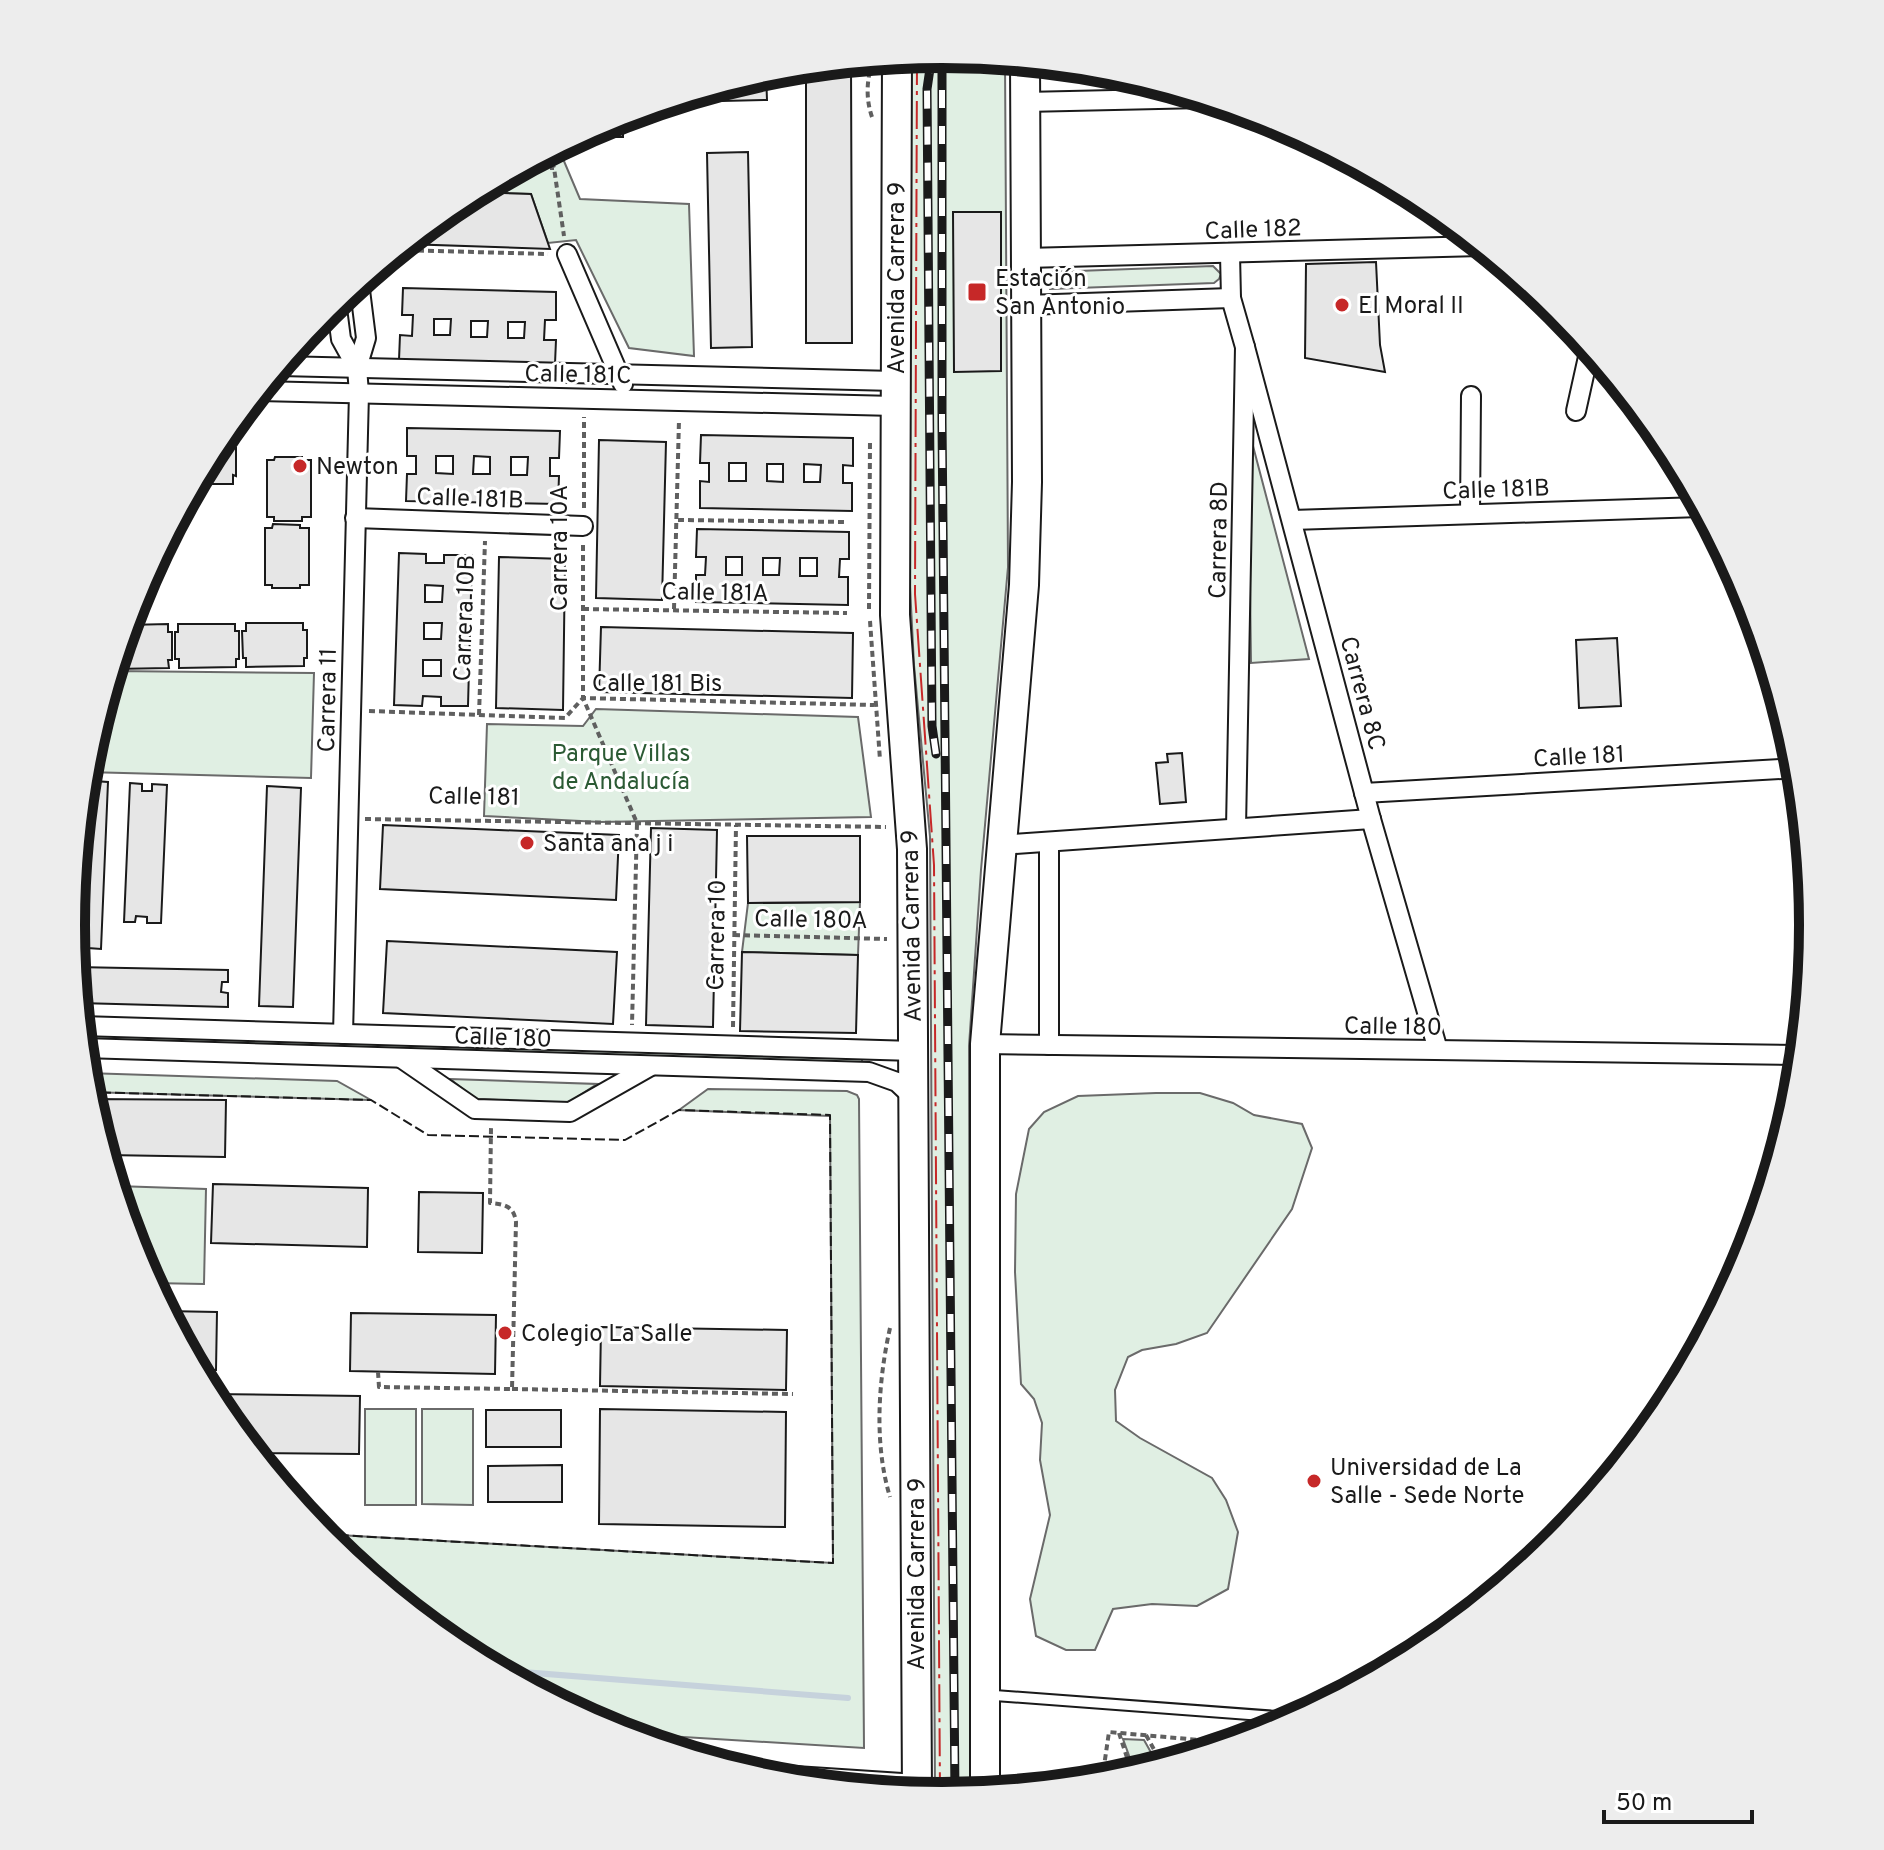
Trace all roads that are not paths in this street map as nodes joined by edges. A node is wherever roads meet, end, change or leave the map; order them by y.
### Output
1 (897, 70) edge
2 (1025, 72) edge
3 (1170, 99) edge
4 (1025, 102) junction
5 (1466, 246) edge
6 (567, 254) road end
7 (1230, 254) junction
8 (1026, 258) junction
9 (361, 296) edge
10 (1231, 298) junction
11 (1026, 305) junction
12 (338, 317) edge
13 (1245, 347) junction
14 (1587, 361) edge
15 (293, 366) edge
16 (357, 368) junction
17 (619, 374) junction
18 (272, 391) edge
19 (359, 393) junction
20 (1471, 396) dead end
21 (887, 398) junction
22 (630, 400) junction
23 (1576, 411) dead end
24 (1690, 507) edge
25 (1470, 514) junction
26 (355, 518) junction
27 (1292, 520) junction
28 (583, 526) road end
29 (1785, 769) edge
30 (1364, 793) junction
31 (1371, 819) junction
32 (1236, 828) junction
33 (1049, 842) junction
34 (1000, 845) junction
35 (91, 1026) edge
36 (343, 1034) junction
37 (985, 1044) junction
38 (1049, 1045) junction
39 (94, 1048) edge
40 (1438, 1050) junction
41 (914, 1051) junction
42 (1789, 1055) edge
43 (401, 1058) junction
44 (653, 1065) junction
45 (914, 1098) junction
46 (985, 1694) junction
47 (1272, 1716) edge
48 (985, 1780) edge
49 (917, 1781) edge

1 - 21 main road, Avenida Carrera 9
2 - 4 main road
3 - 4 street
4 - 8 main road
5 - 7 street, Calle 182
6 - 17 street
7 - 8 street, Calle 182
7 - 10 street, Carrera 8D
8 - 11 main road
9 - 16 street, Carrera 11
10 - 11 street
10 - 13 street, Carrera 8D
11 - 34 main road
12 - 16 street, Carrera 11
13 - 27 street, Carrera 8C
13 - 32 street, Carrera 8D
14 - 23 street
15 - 16 street, Calle 181C
16 - 17 street, Calle 181C
16 - 19 street, Carrera 11
17 - 21 street, Calle 181C
17 - 22 street
18 - 19 street, Calle 181C
19 - 22 street, Calle 181C
19 - 26 street, Carrera 11
20 - 25 street
21 - 22 street, Calle 181C
21 - 41 main road, Avenida Carrera 9
24 - 25 street, Calle 181B
25 - 27 street, Calle 181B
26 - 28 street, Calle 181B
26 - 36 street, Carrera 11
27 - 30 street, Carrera 8C
29 - 30 street, Calle 181
30 - 31 street, Carrera 8C
31 - 32 street
31 - 40 street, Carrera 8C
32 - 33 street
33 - 34 street
33 - 38 street
34 - 37 main road
35 - 36 street, Calle 180
36 - 41 street, Calle 180
37 - 38 street, Calle 180
37 - 46 main road
38 - 40 street, Calle 180
39 - 43 street, Calle 180
40 - 42 street, Calle 180
41 - 45 main road, Avenida Carrera 9
43 - 44 street, Calle 180
43 - 44 street
44 - 45 street, Calle 180
45 - 49 main road, Avenida Carrera 9
46 - 47 lane
46 - 48 main road

